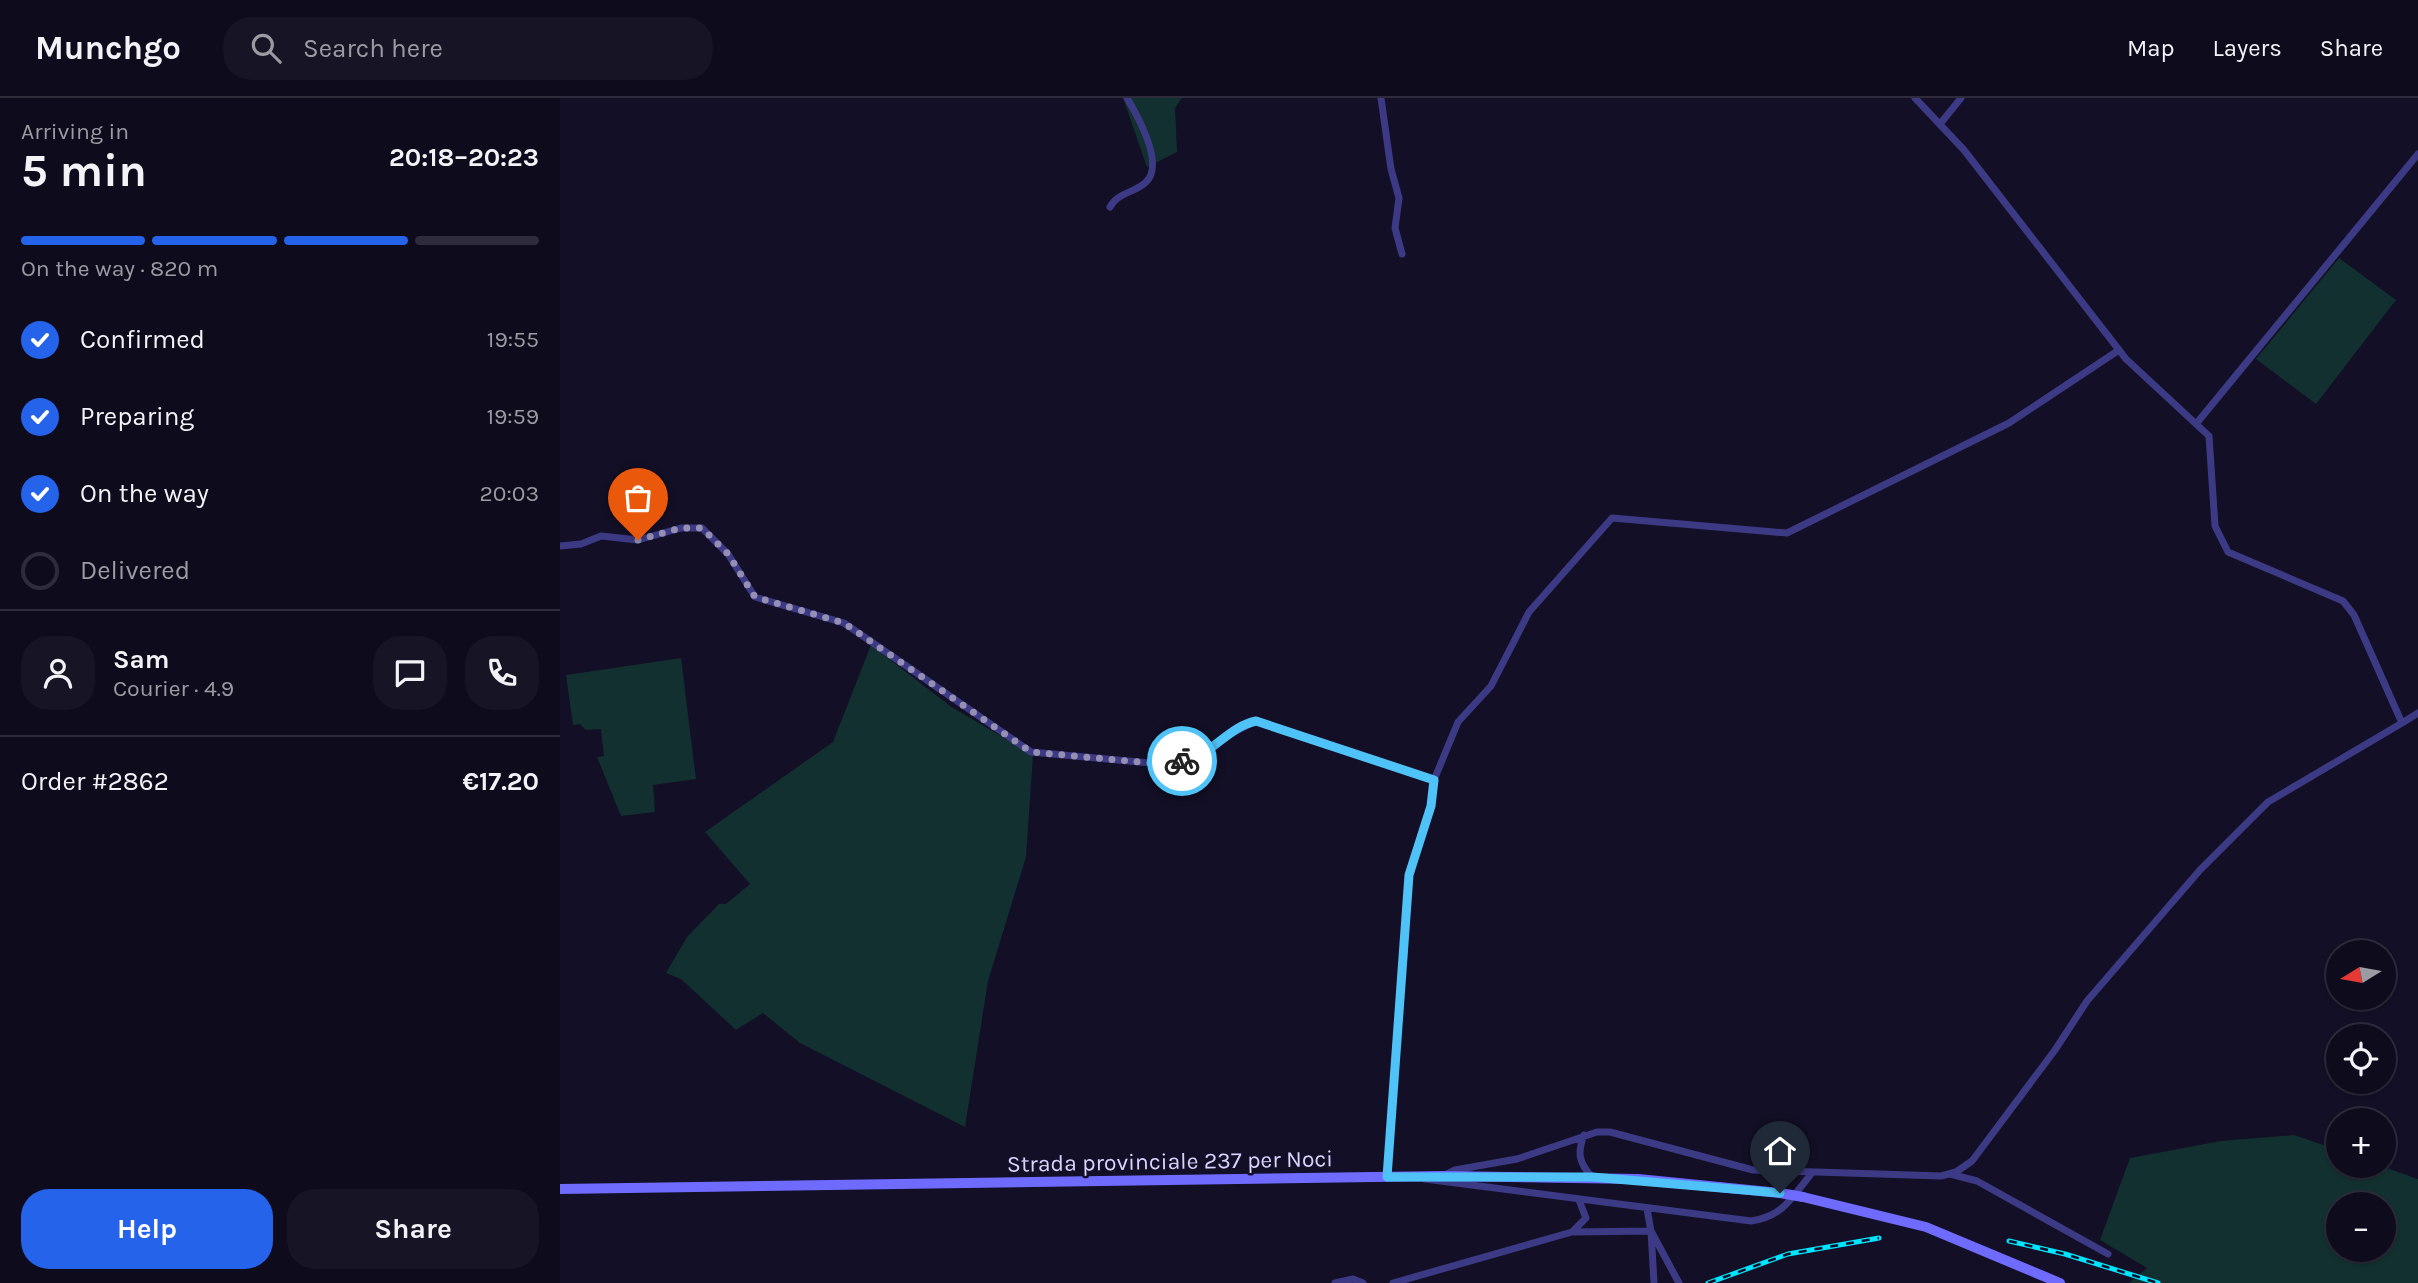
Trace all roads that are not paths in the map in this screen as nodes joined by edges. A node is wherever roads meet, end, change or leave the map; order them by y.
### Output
1 (1127, 98) edge
2 (1381, 98) edge
3 (1914, 98) edge
4 (1961, 98) edge
5 (1940, 124) junction
6 (2418, 154) edge
7 (1110, 207) dead end
8 (1402, 254) dead end
9 (2119, 351) junction
10 (2196, 424) junction
11 (560, 546) edge
12 (2418, 713) edge
13 (2402, 723) junction
14 (1434, 780) junction
15 (1584, 1135) junction
16 (1811, 1174) junction
17 (1949, 1174) junction
18 (1443, 1176) junction
19 (1387, 1177) junction
20 (1417, 1177) junction
21 (1592, 1177) junction
22 (560, 1189) edge
23 (1579, 1200) junction
24 (1647, 1209) junction
25 (1651, 1231) junction
26 (1572, 1232) junction
27 (2108, 1254) dead end
28 (1335, 1283) edge
29 (1363, 1283) edge
30 (1397, 1283) edge
31 (1654, 1283) edge
32 (1679, 1283) edge
33 (2060, 1283) edge

1 - 7 street
2 - 8 street
3 - 5 street
4 - 5 street
5 - 9 street
6 - 10 street
9 - 10 street
9 - 14 street
10 - 13 street
11 - 14 street
12 - 13 street
13 - 17 street
14 - 19 street
15 - 16 street
15 - 18 street
15 - 21 street
16 - 17 street
16 - 24 street
17 - 27 street
18 - 20 main road, Strada provinciale 237 per Noci
18 - 21 main road, Strada provinciale 237 per Noci
19 - 20 main road, Strada provinciale 237 per Noci
19 - 22 main road, Strada provinciale 237 per Noci
20 - 23 street
21 - 33 main road, Strada provinciale 237 per Noci, bridge
23 - 24 street
23 - 26 street
24 - 25 street
25 - 26 street
25 - 31 street
25 - 32 street
26 - 30 street
28 - 29 street

